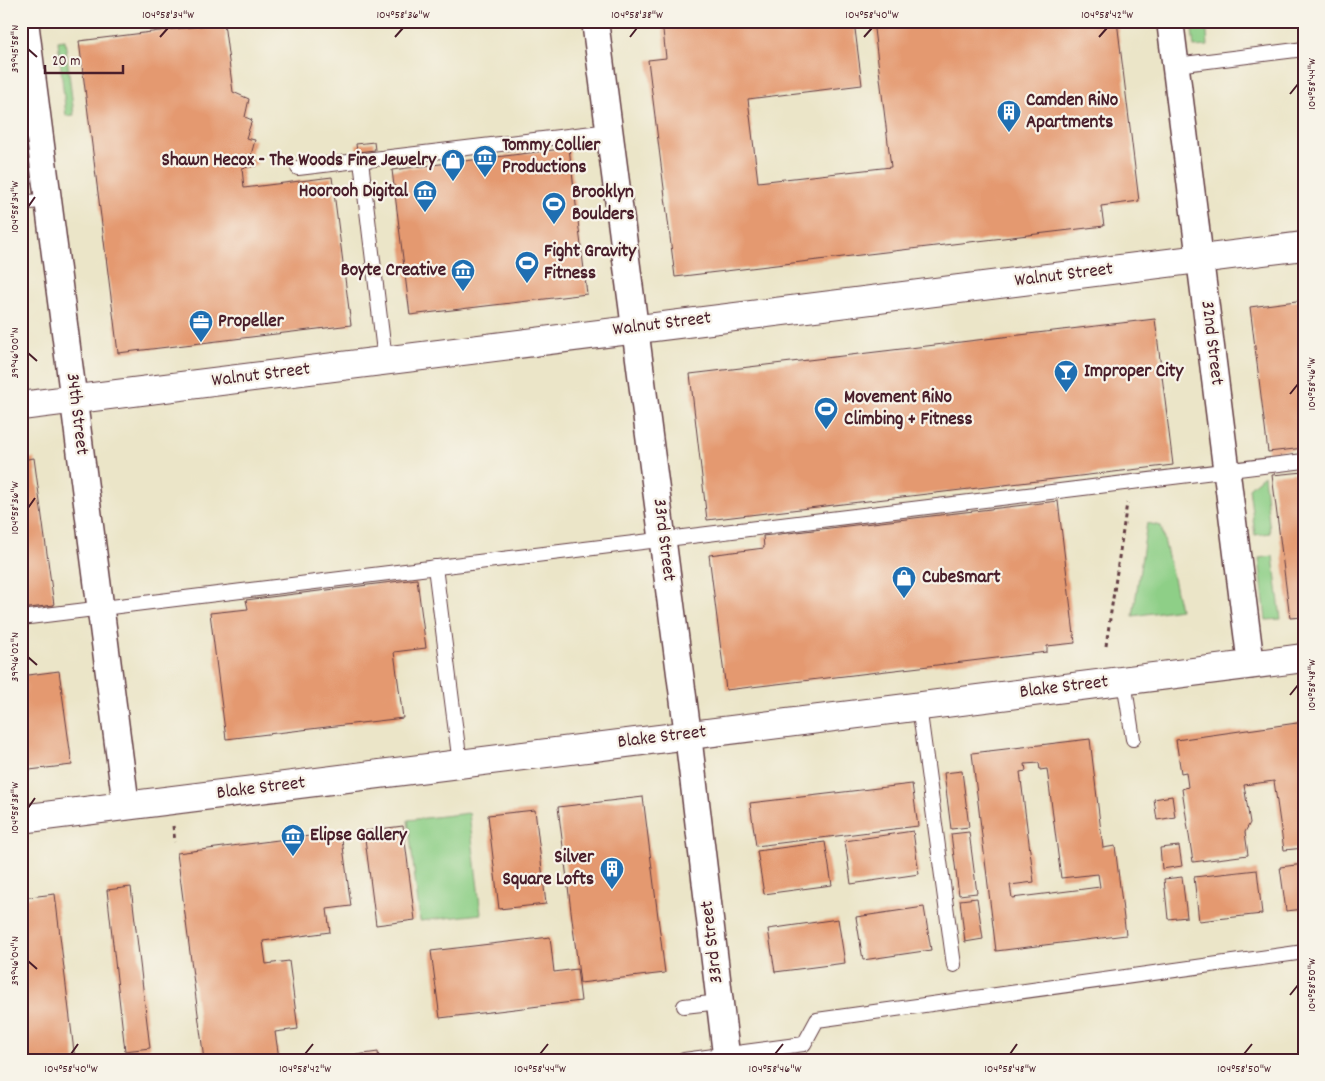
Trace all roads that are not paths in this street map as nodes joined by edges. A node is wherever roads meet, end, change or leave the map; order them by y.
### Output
1 (25, 21) edge
2 (595, 21) edge
3 (1170, 21) edge
4 (1304, 49) edge
5 (1176, 65) junction
6 (610, 131) junction
7 (360, 160) junction
8 (298, 168) dead end
9 (48, 200) junction
10 (21, 203) edge
11 (1304, 246) edge
12 (1200, 259) junction
13 (635, 329) junction
14 (385, 360) junction
15 (74, 400) junction
16 (21, 406) edge
17 (1304, 461) edge
18 (1227, 470) junction
19 (662, 539) junction
20 (435, 567) junction
21 (101, 608) junction
22 (21, 618) edge
23 (1304, 658) edge
24 (1251, 665) junction
25 (1124, 681) junction
26 (918, 706) junction
27 (688, 735) junction
28 (1133, 739) dead end
29 (460, 764) junction
30 (126, 806) junction
31 (21, 819) edge
32 (1304, 952) edge
33 (954, 965) dead end
34 (720, 1002) junction
35 (684, 1006) dead end
36 (727, 1057) edge
37 (684, 1060) edge

1 - 9 street, 34th Street
2 - 6 street, 33rd Street
3 - 5 street, 32nd Street
4 - 5 lane
5 - 12 street, 32nd Street
6 - 7 lane
6 - 13 street, 33rd Street
7 - 8 lane
7 - 14 lane
9 - 10 lane
9 - 15 street, 34th Street
11 - 12 street, Walnut Street
12 - 13 street, Walnut Street
12 - 18 street, 32nd Street
13 - 14 street, Walnut Street
13 - 19 street, 33rd Street
14 - 15 street, Walnut Street
15 - 16 street, Walnut Street
15 - 21 street, 34th Street
17 - 18 lane
18 - 19 lane
18 - 24 street, 32nd Street
19 - 20 lane
19 - 27 street, 33rd Street
20 - 21 lane
20 - 29 lane
21 - 22 lane
21 - 30 street, 34th Street
23 - 24 street, Blake Street
24 - 25 street, Blake Street
25 - 26 street, Blake Street
25 - 28 lane
26 - 27 street, Blake Street
26 - 33 lane
27 - 29 street, Blake Street
27 - 34 street, 33rd Street
29 - 30 street, Blake Street
30 - 31 street, Blake Street
32 - 36 lane
34 - 35 lane
34 - 36 street, 33rd Street
36 - 37 lane

